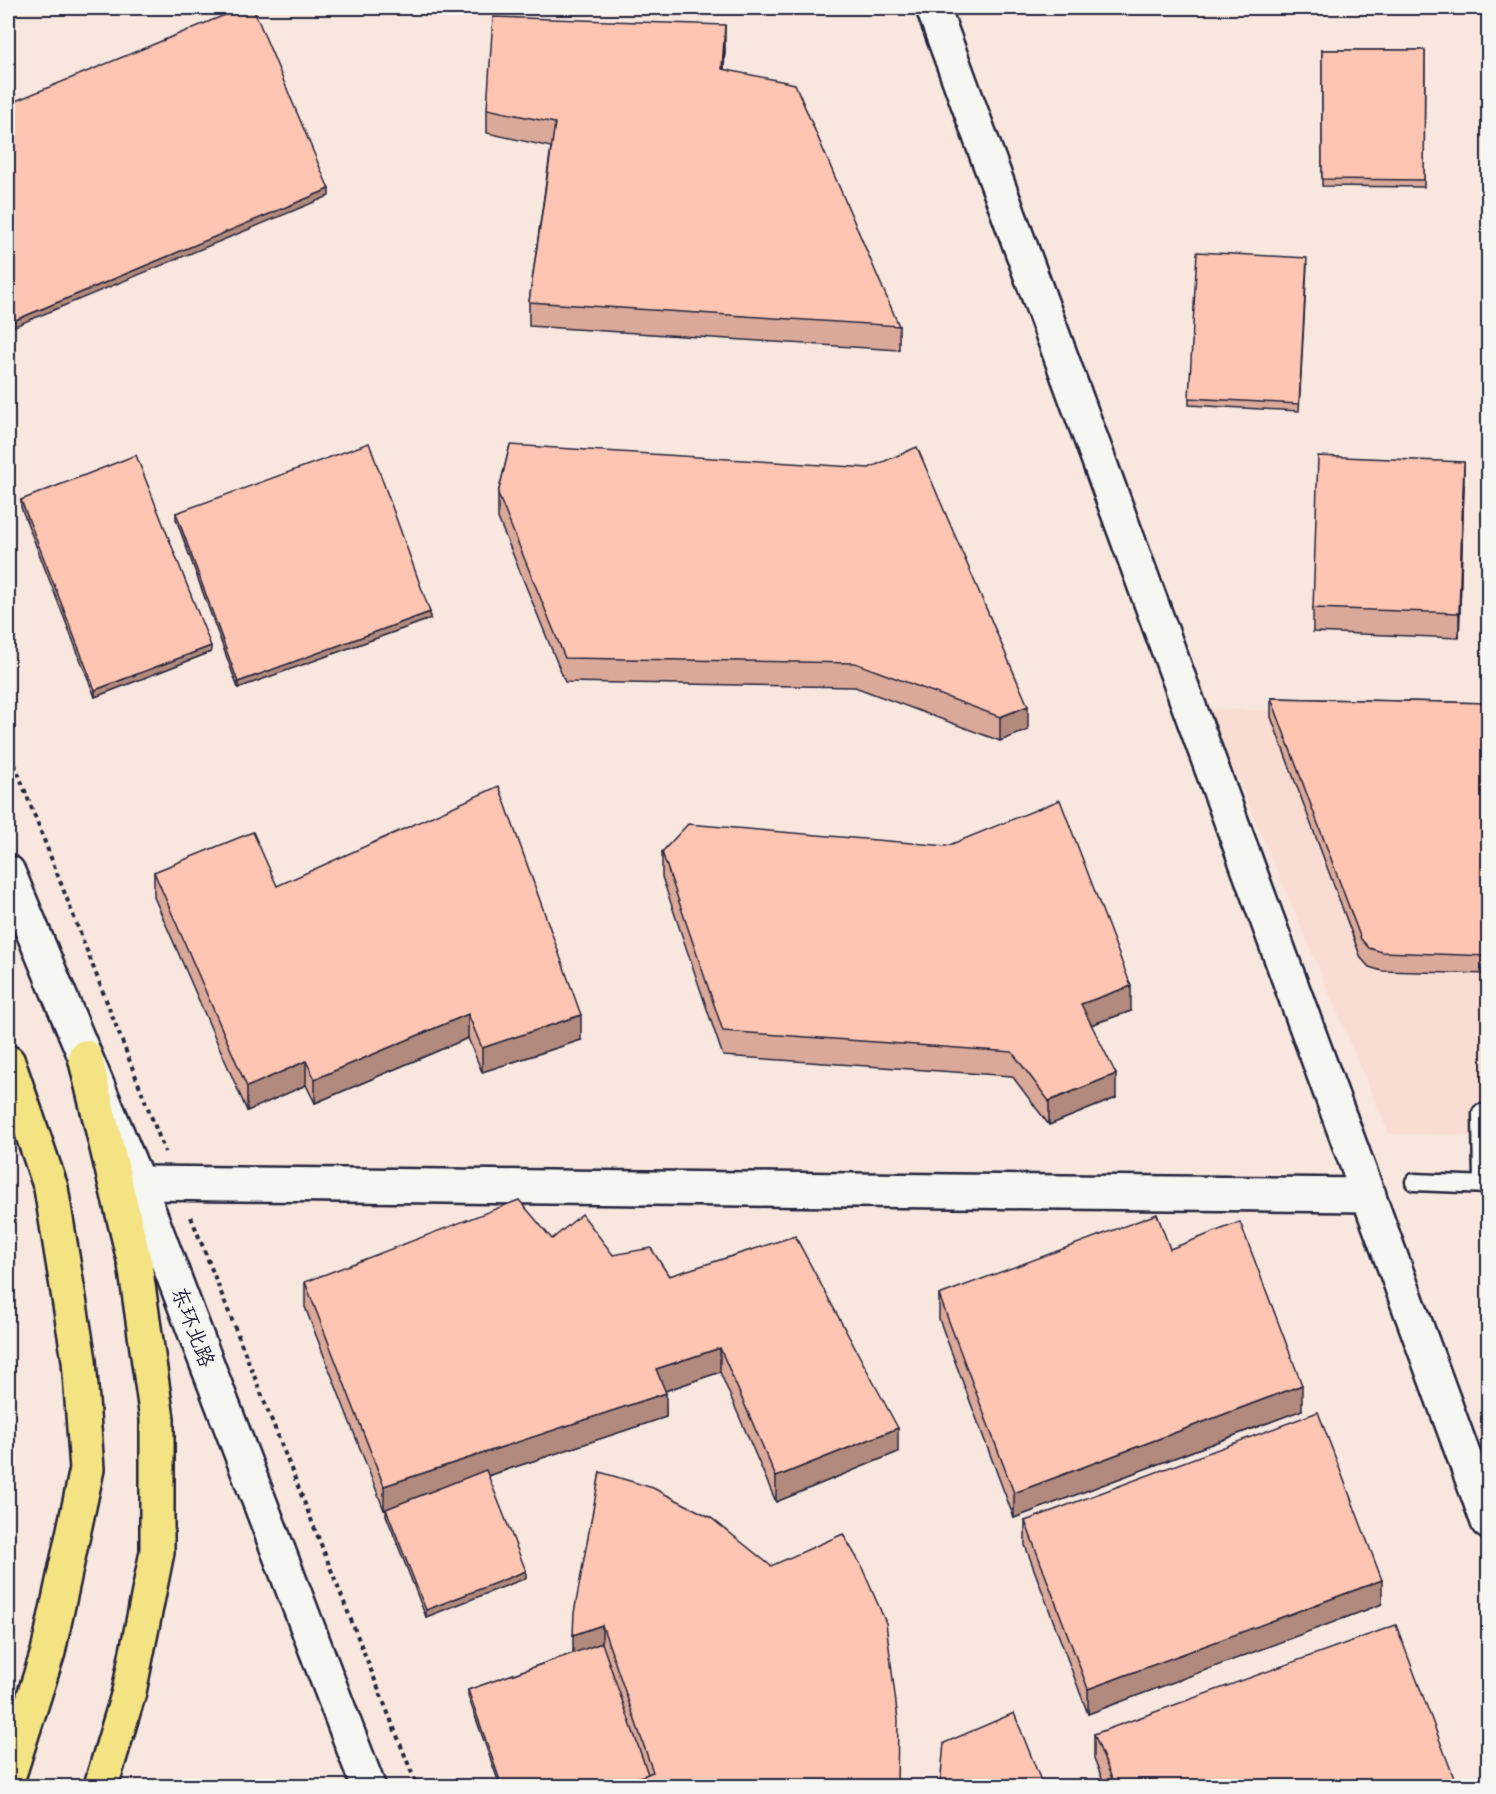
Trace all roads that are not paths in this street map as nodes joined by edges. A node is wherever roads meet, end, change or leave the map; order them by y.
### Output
1 (933, 8) edge
2 (8, 872) edge
3 (85, 1057) junction
4 (8, 1062) edge
5 (1488, 1113) edge
6 (1414, 1182) dead end
7 (138, 1183) junction
8 (1485, 1185) edge
9 (1369, 1195) junction
10 (1488, 1522) edge
11 (8, 1778) edge
12 (101, 1786) edge
13 (368, 1786) edge

1 - 9 street
2 - 3 street, 东环北路
3 - 7 street, 东环北路
3 - 12 highway
4 - 11 highway
5 - 8 lane
6 - 8 lane
7 - 9 street
7 - 13 street, 东环北路
9 - 10 street

